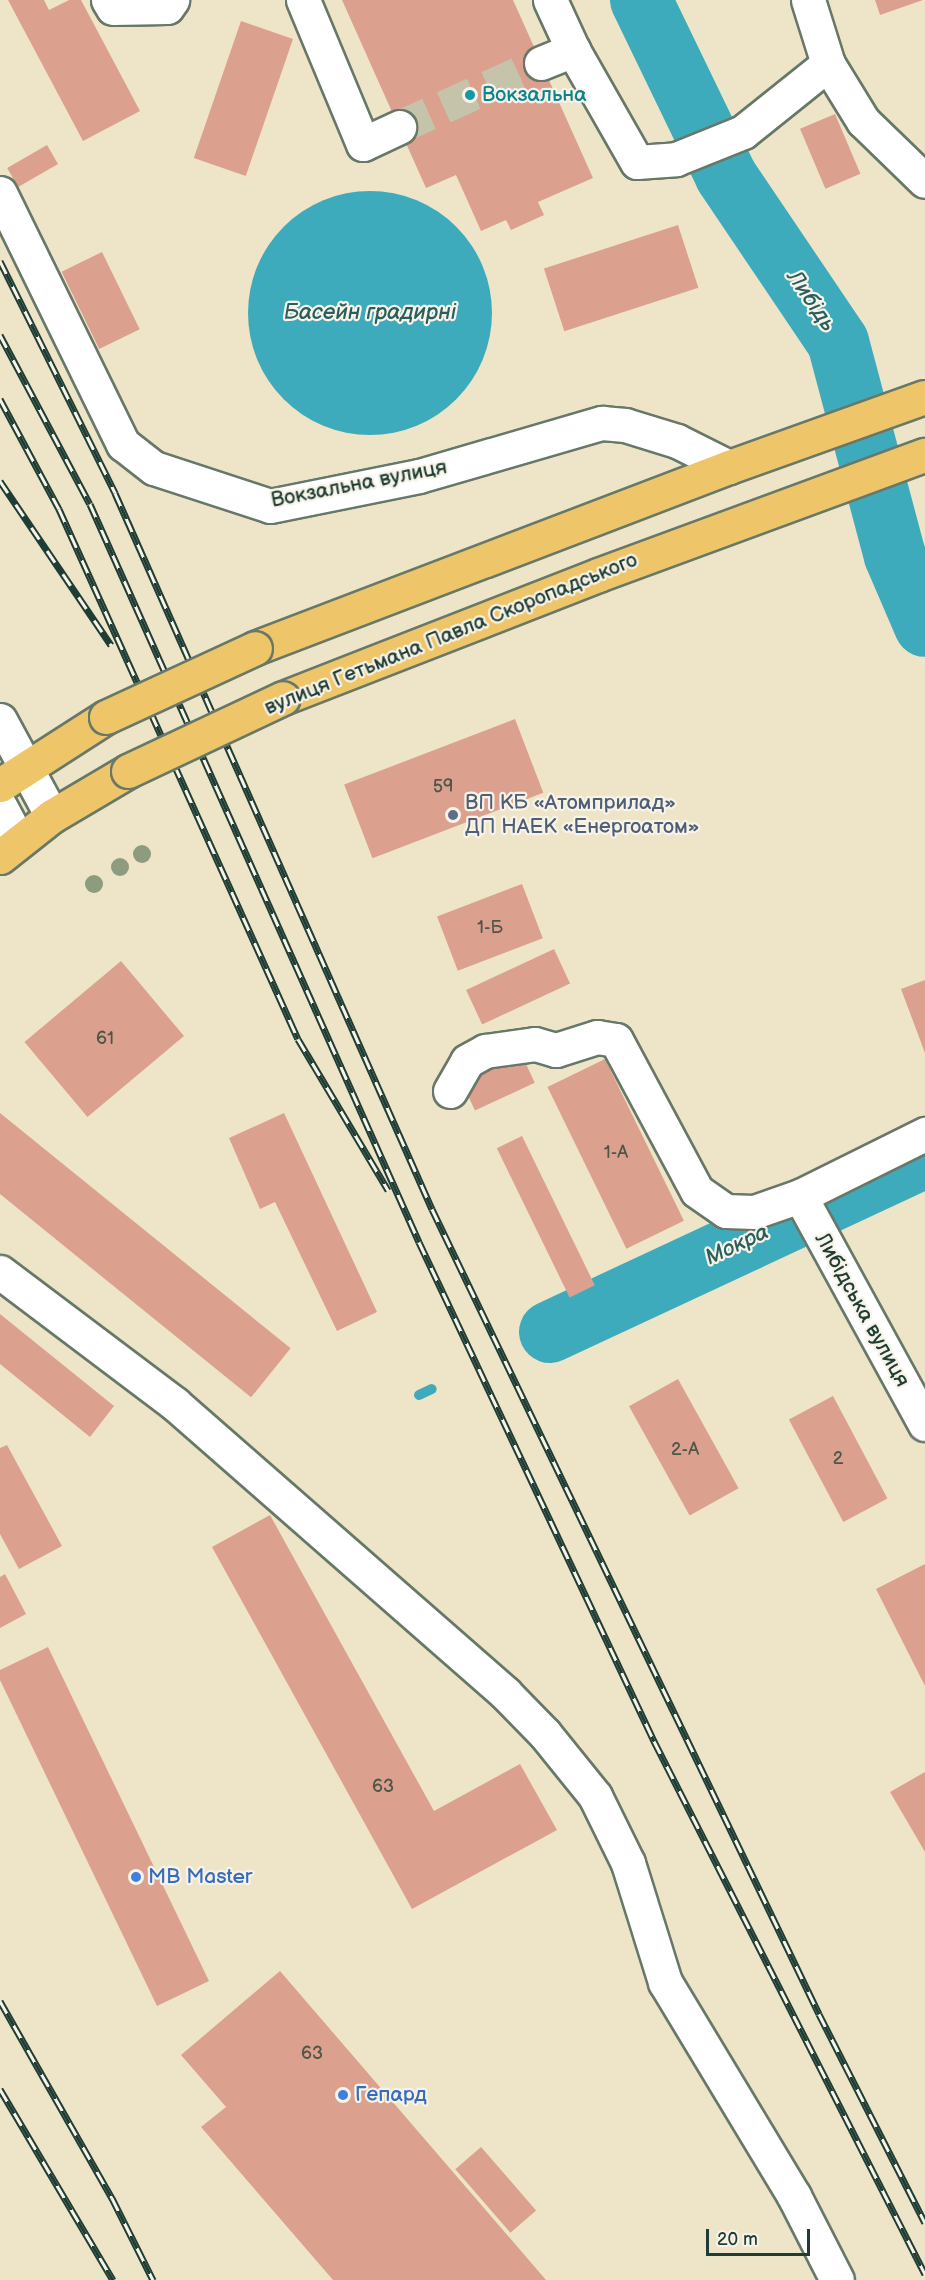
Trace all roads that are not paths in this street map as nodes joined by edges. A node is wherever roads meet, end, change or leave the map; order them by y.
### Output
1 (108, 0) edge
2 (172, 0) edge
3 (303, 0) edge
4 (550, 0) edge
5 (808, 0) edge
6 (573, 50) junction
7 (541, 63) tunnel mouth
8 (828, 64) junction
9 (399, 127) tunnel mouth
10 (925, 182) edge
11 (0, 193) edge
12 (925, 397) edge
13 (925, 455) edge
14 (729, 467) junction
15 (0, 720) edge
16 (26, 766) junction
17 (0, 784) edge
18 (0, 806) edge
19 (52, 816) junction
20 (9, 849) edge
21 (450, 1091) dead end
22 (925, 1134) edge
23 (800, 1197) junction
24 (0, 1272) edge
25 (925, 1424) edge
26 (837, 2280) edge

1 - 2 street
3 - 9 street
4 - 6 street
5 - 8 street
6 - 7 street
6 - 8 street
8 - 10 street
11 - 14 street, Вокзальна вулиця
12 - 14 main road
13 - 19 main road, вулиця Гетьмана Павла Скоропадського, bridge
14 - 16 main road, bridge
15 - 16 street
16 - 17 main road
16 - 19 street
18 - 20 street
19 - 20 main road, вулиця Гетьмана Павла Скоропадського
21 - 23 street
22 - 23 street
23 - 25 street, Либідська вулиця
24 - 26 street

